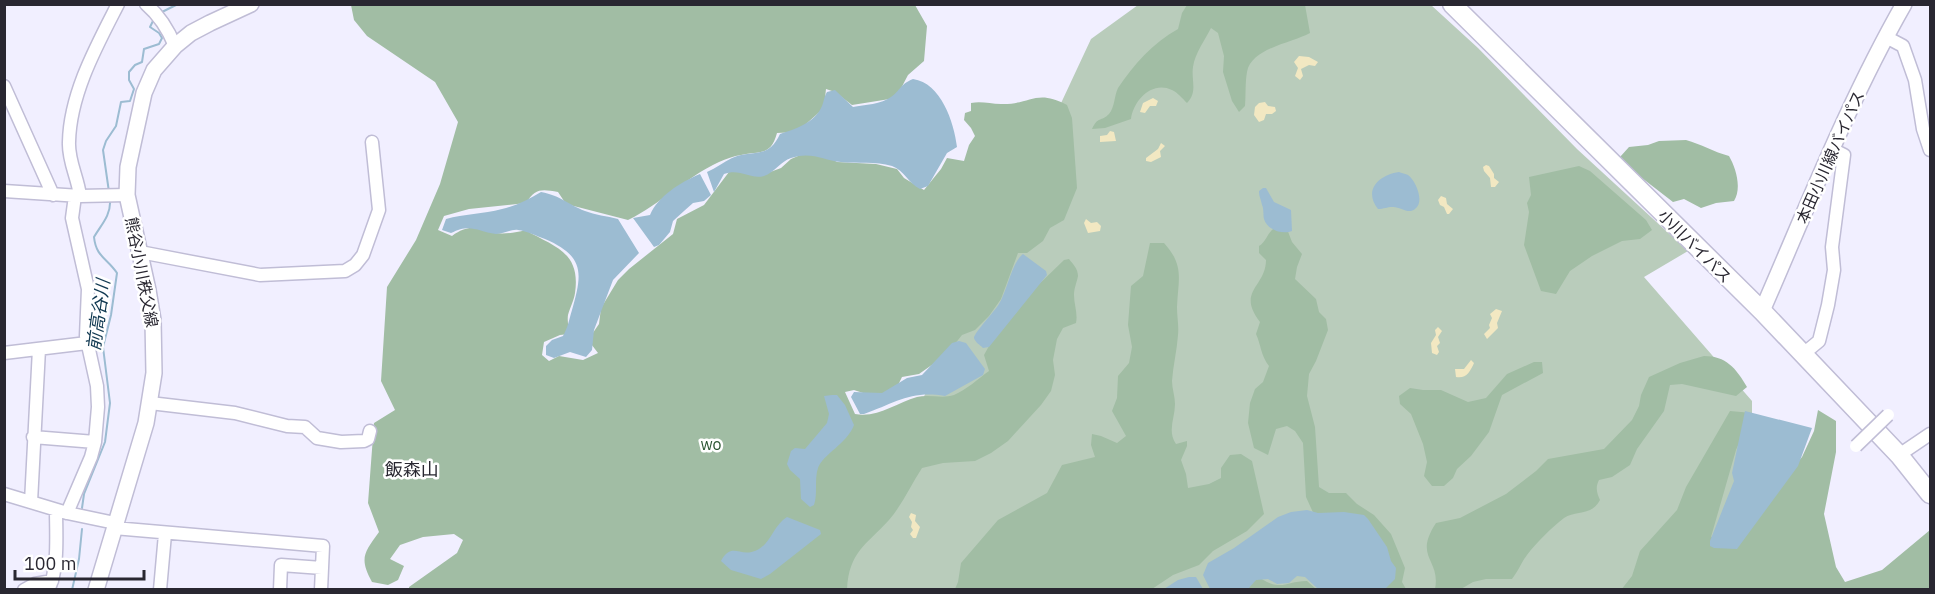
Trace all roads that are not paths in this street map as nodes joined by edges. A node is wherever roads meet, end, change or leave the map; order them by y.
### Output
1 (118, 4) edge
2 (146, 4) edge
3 (251, 4) edge
4 (1452, 4) edge
5 (1904, 4) edge
6 (1886, 37) junction
7 (175, 46) junction
8 (4, 86) edge
9 (372, 142) dead end
10 (1832, 149) junction
11 (1930, 150) edge
12 (4, 191) edge
13 (53, 195) junction
14 (127, 195) junction
15 (78, 196) junction
16 (140, 252) junction
17 (1762, 312) junction
18 (87, 343) junction
19 (39, 349) junction
20 (4, 353) edge
21 (1802, 355) junction
22 (150, 403) junction
23 (1888, 415) dead end
24 (370, 431) dead end
25 (1930, 434) edge
26 (33, 437) junction
27 (96, 442) junction
28 (1856, 446) dead end
29 (1899, 455) junction
30 (4, 494) edge
31 (1930, 494) edge
32 (31, 502) junction
33 (62, 512) junction
34 (115, 526) junction
35 (165, 534) junction
36 (322, 568) junction
37 (50, 585) edge
38 (24, 590) edge
39 (96, 590) edge
40 (160, 590) edge
41 (280, 590) edge
42 (321, 590) edge

1 - 15 street
2 - 7 street
3 - 7 main road, 熊谷小川秩父線
4 - 17 highway, 小川バイパス
5 - 6 main road, 本田小川線バイパス
6 - 10 main road, 本田小川線バイパス
6 - 11 street
7 - 14 main road, 熊谷小川秩父線
8 - 13 street
9 - 16 street
10 - 17 main road, 本田小川線バイパス
10 - 21 street
12 - 13 street
13 - 15 street
14 - 15 street
14 - 16 main road, 熊谷小川秩父線
15 - 18 street
16 - 22 main road, 熊谷小川秩父線
17 - 21 highway, 小川バイパス
18 - 19 street
18 - 27 street
19 - 20 street
19 - 26 street
21 - 29 highway, 小川バイパス
22 - 24 street
22 - 34 main road, 熊谷小川秩父線
23 - 28 street, bridge
25 - 29 street
26 - 27 street
26 - 32 street
27 - 33 street
29 - 31 highway, 小川バイパス
30 - 32 street
32 - 33 street
33 - 34 street
33 - 37 street
34 - 35 street
34 - 39 main road, 熊谷小川秩父線
35 - 36 street
35 - 40 street
36 - 41 street
36 - 42 street
37 - 38 street

